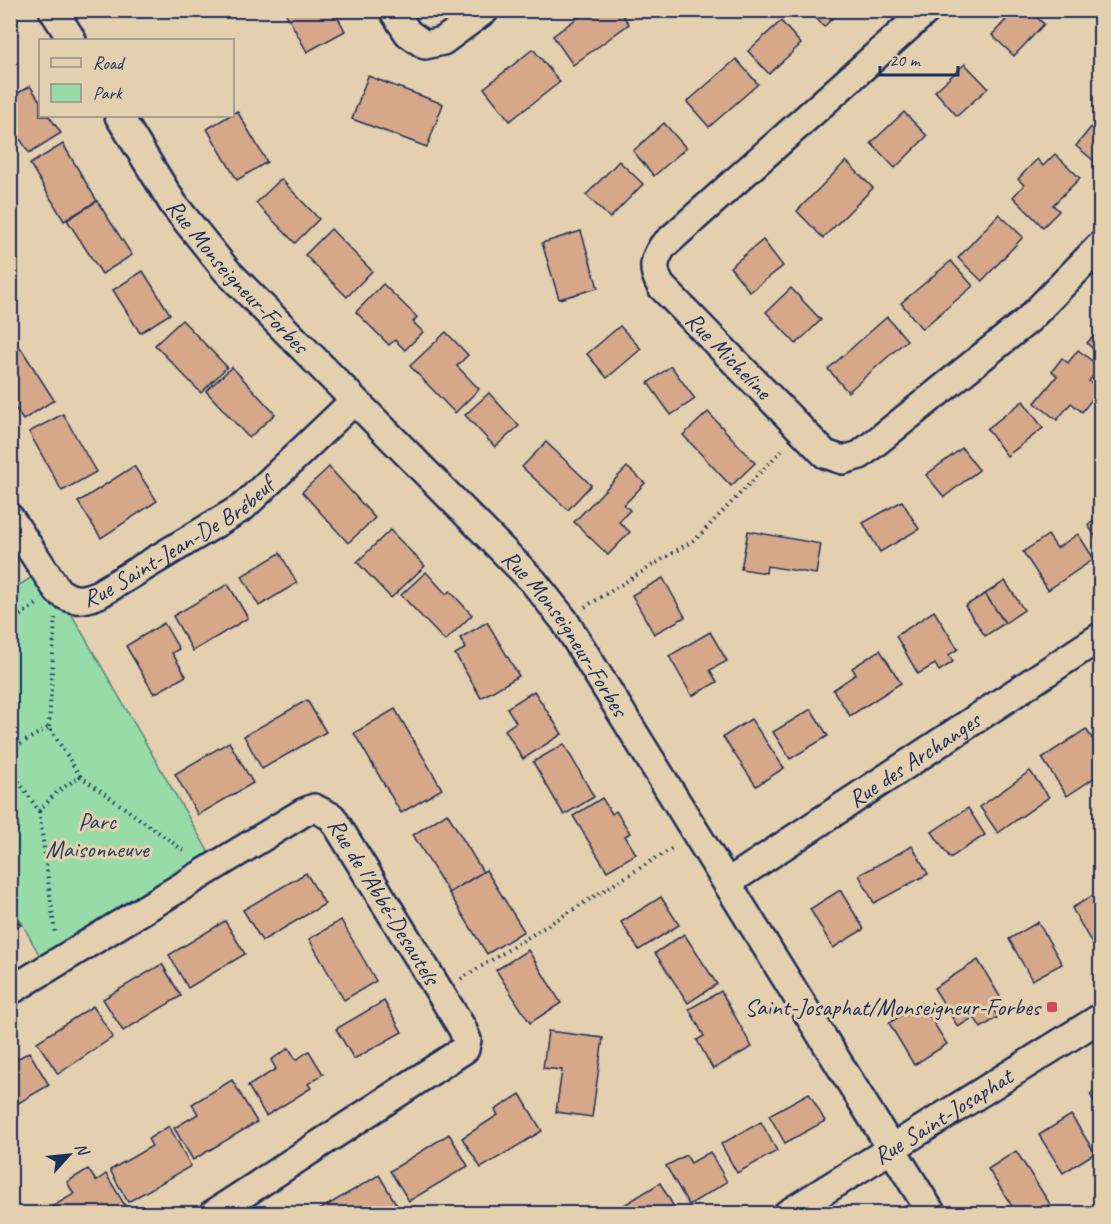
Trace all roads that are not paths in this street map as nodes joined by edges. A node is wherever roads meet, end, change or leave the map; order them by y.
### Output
1 (53, 10) edge
2 (393, 10) edge
3 (485, 10) edge
4 (927, 10) edge
5 (71, 39) edge
6 (120, 117) edge
7 (1101, 246) edge
8 (354, 401) junction
9 (10, 518) edge
10 (1101, 637) edge
11 (727, 883) junction
12 (10, 991) edge
13 (1101, 1018) edge
14 (892, 1148) junction
15 (213, 1214) edge
16 (787, 1214) edge
17 (932, 1214) edge

1 - 5 street
2 - 3 street
4 - 7 street, Rue Micheline
6 - 8 street, Rue Monseigneur-Forbes
8 - 9 street, Rue Saint-Jean-De Brébeuf
8 - 11 street, Rue Monseigneur-Forbes
10 - 11 street, Rue des Archanges
11 - 14 street, Rue Monseigneur-Forbes
12 - 15 street, Rue de l'Abbé-Desautels
13 - 14 street, Rue Saint-Josaphat
14 - 16 street, Rue Saint-Josaphat
14 - 17 street, Rue Monseigneur-Forbes

